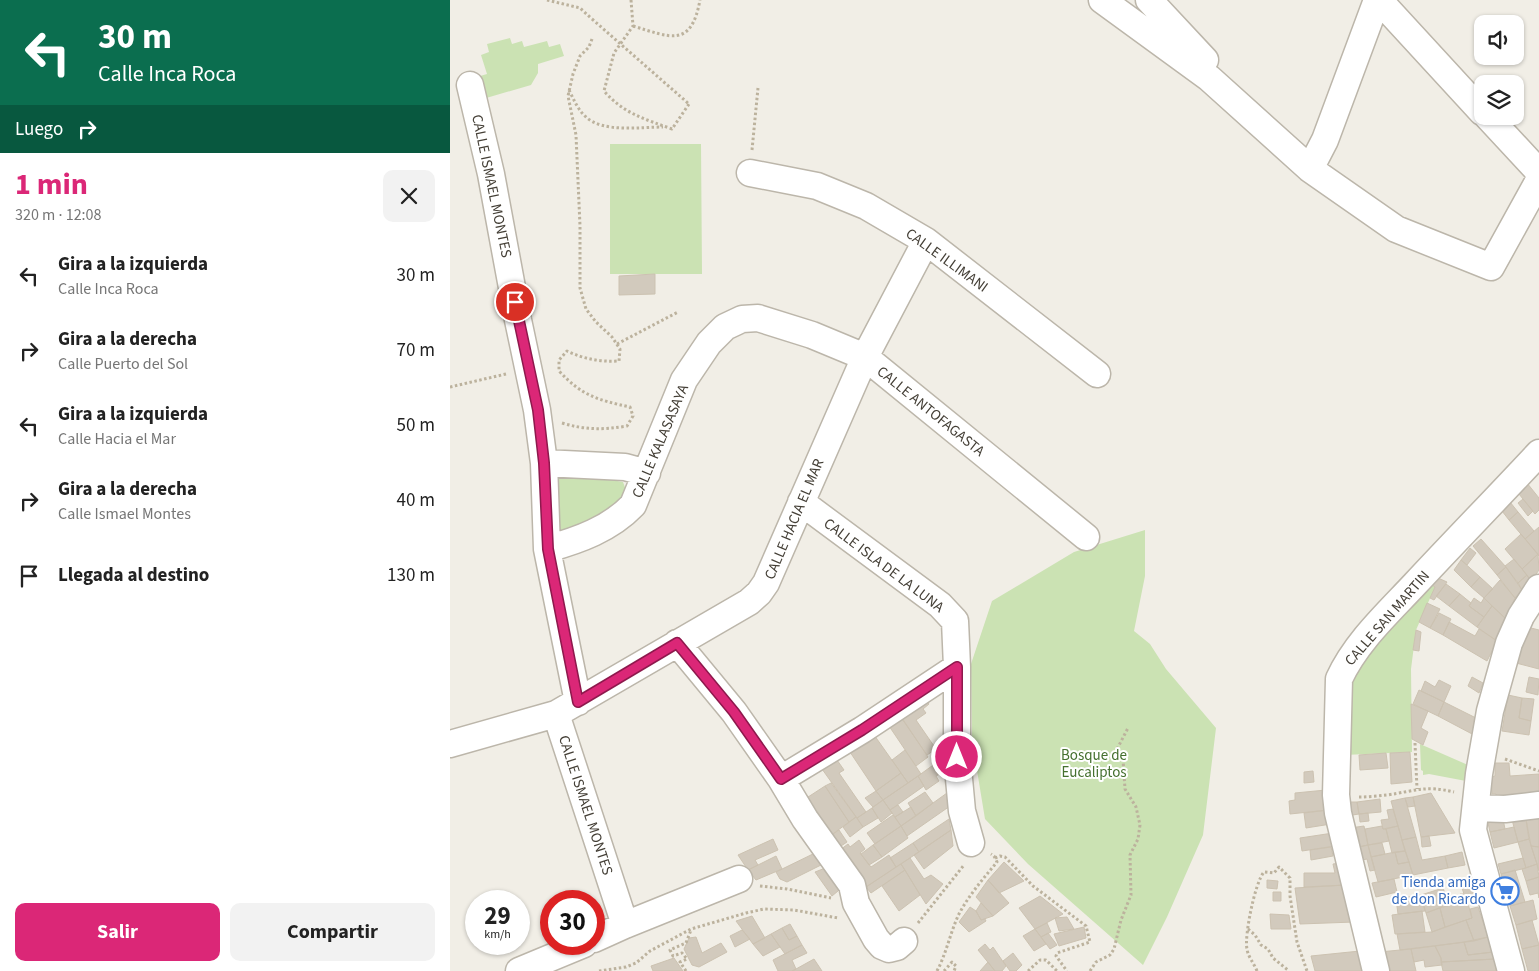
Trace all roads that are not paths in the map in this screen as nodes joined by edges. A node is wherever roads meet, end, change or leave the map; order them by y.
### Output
1 (1102, 0) edge
2 (1148, 0) edge
3 (1378, 0) edge
4 (1210, 78) junction
5 (470, 85) dead end
6 (1474, 103) edge
7 (1495, 125) edge
8 (1310, 169) junction
9 (1539, 172) edge
10 (750, 173) road end
11 (1539, 180) edge
12 (926, 241) junction
13 (758, 318) joint
14 (865, 357) junction
15 (1097, 374) dead end
16 (1539, 453) edge
17 (544, 463) junction
18 (647, 473) junction
19 (801, 502) junction
20 (1086, 537) dead end
21 (548, 549) junction
22 (1539, 588) edge
23 (677, 643) junction
24 (957, 667) junction
25 (567, 708) junction
26 (450, 744) edge
27 (781, 779) junction
28 (1477, 803) junction
29 (1539, 805) edge
30 (971, 843) road end
31 (739, 879) road end
32 (625, 925) junction
33 (605, 934) edge
34 (904, 941) road end
35 (558, 955) edge
36 (519, 971) edge
37 (1376, 971) edge
38 (1511, 971) edge

1 - 4 street
2 - 4 street
3 - 6 street
3 - 8 street
4 - 8 street
5 - 17 street, CALLE ISMAEL MONTES
7 - 9 street
8 - 11 street
10 - 12 street, CALLE ILLIMANI
12 - 14 street, CALLE HACIA EL MAR
12 - 15 street, CALLE ILLIMANI
13 - 14 street, CALLE ANTOFAGASTA
13 - 18 street, CALLE KALASASAYA
14 - 19 street, CALLE HACIA EL MAR
14 - 20 street, CALLE ANTOFAGASTA
16 - 37 street, CALLE SAN MARTIN
17 - 18 street
17 - 21 street, CALLE ISMAEL MONTES
18 - 21 street, CALLE KALASASAYA
19 - 23 street, CALLE HACIA EL MAR
19 - 24 street, CALLE ISLA DE LA LUNA
21 - 25 street, CALLE ISMAEL MONTES
22 - 28 street
23 - 25 street, CALLE HACIA EL MAR
23 - 27 street
24 - 27 street
24 - 30 street, CALLE ISLA DE LA LUNA
25 - 26 street, CALLE HACIA EL MAR
25 - 32 street, CALLE ISMAEL MONTES
27 - 34 street
28 - 29 street
28 - 38 street
31 - 32 street
32 - 33 street
35 - 36 street

